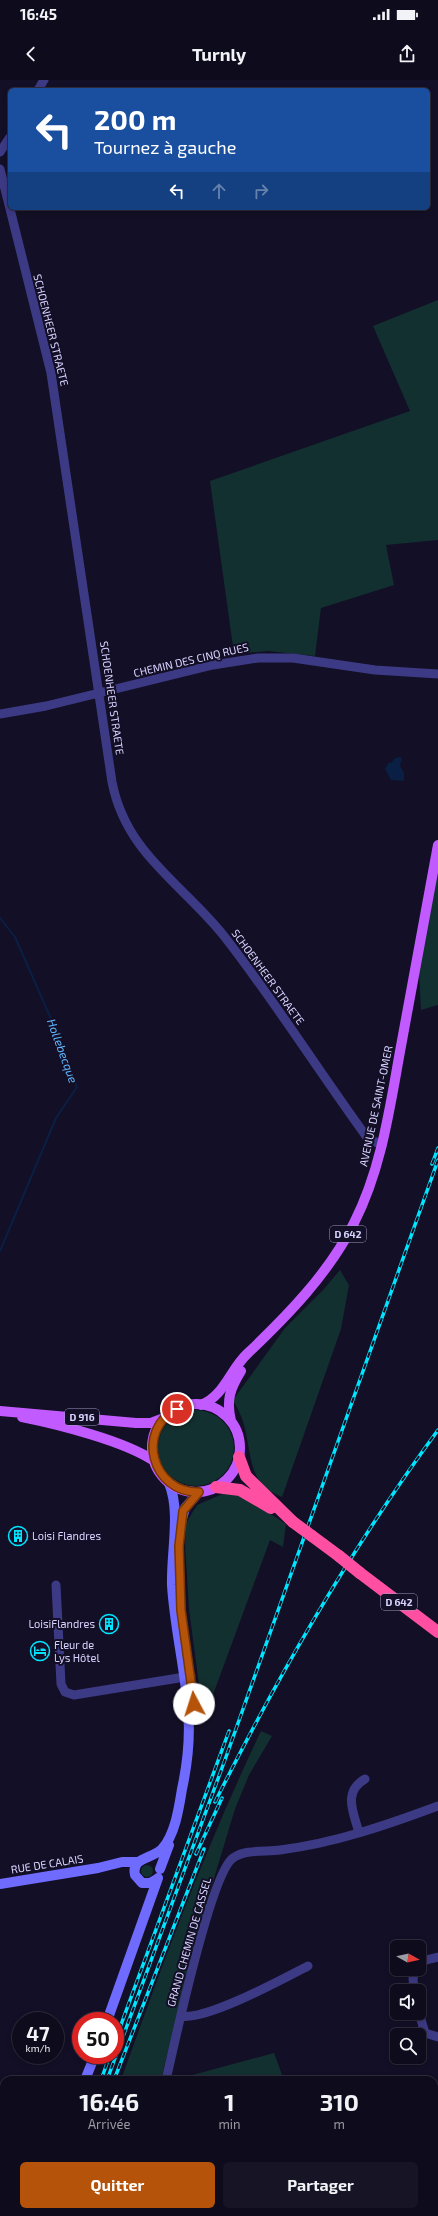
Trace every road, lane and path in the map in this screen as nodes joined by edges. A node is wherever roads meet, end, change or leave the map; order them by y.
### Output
1 (0, 169) edge
2 (8, 201) edge
3 (10, 210) edge
4 (438, 674) edge
5 (99, 694) junction
6 (0, 714) edge
7 (438, 845) edge
8 (382, 1146) junction
9 (263, 1339) junction
10 (201, 1405) junction
11 (0, 1412) edge
12 (164, 1418) junction
13 (232, 1423) junction
14 (239, 1457) junction
15 (154, 1461) junction
16 (169, 1483) junction
17 (216, 1487) junction
18 (199, 1492) junction
19 (293, 1522) junction
20 (56, 1585) dead end
21 (438, 1632) edge
22 (188, 1677) junction
23 (365, 1779) dead end
24 (438, 1806) edge
25 (359, 1833) junction
26 (142, 1860) junction
27 (98, 1868) junction
28 (134, 1873) junction
29 (158, 1874) junction
30 (142, 1883) junction
31 (0, 1884) edge
32 (147, 1909) junction
33 (438, 1956) edge
34 (426, 1960) edge
35 (308, 1966) dead end
36 (110, 2012) edge
37 (181, 2016) junction
38 (420, 2020) edge
39 (438, 2038) edge
40 (91, 2064) edge
41 (87, 2076) edge
42 (167, 2076) edge
43 (420, 2216) edge
44 (426, 2216) edge

1 - 2 street, SCHOENHEER STRAETE
3 - 5 street, SCHOENHEER STRAETE
4 - 5 street, CHEMIN DES CINQ RUES
5 - 6 street, CHEMIN DES CINQ RUES
5 - 8 street, SCHOENHEER STRAETE
7 - 8 main road, AVENUE DE SAINT-OMER / D 642
8 - 9 main road, AVENUE DE SAINT-OMER / D 642
9 - 10 main road, AVENUE DE SAINT-OMER / D 642
9 - 13 main road, AVENUE DE SAINT-OMER / D 642
10 - 12 main road
10 - 13 main road
11 - 12 main road, D 916
11 - 15 main road, D 916
12 - 15 main road
13 - 14 main road
14 - 17 main road
14 - 19 highway
15 - 16 main road
16 - 18 main road
16 - 22 main road
17 - 18 main road
17 - 19 highway
18 - 22 main road
19 - 21 highway, D 642, bridge
20 - 22 street
22 - 26 main road
22 - 29 main road
23 - 25 street
24 - 25 street, GRAND CHEMIN DE CASSEL
25 - 37 street, GRAND CHEMIN DE CASSEL
26 - 27 main road, RUE DE CALAIS
26 - 28 main road
26 - 29 main road
27 - 28 main road, RUE DE CALAIS
27 - 31 main road, RUE DE CALAIS
28 - 30 main road
29 - 30 main road
29 - 32 main road
30 - 32 main road
32 - 36 main road
33 - 34 street
35 - 37 street
37 - 42 street, GRAND CHEMIN DE CASSEL
38 - 39 street
40 - 41 main road
43 - 44 street

